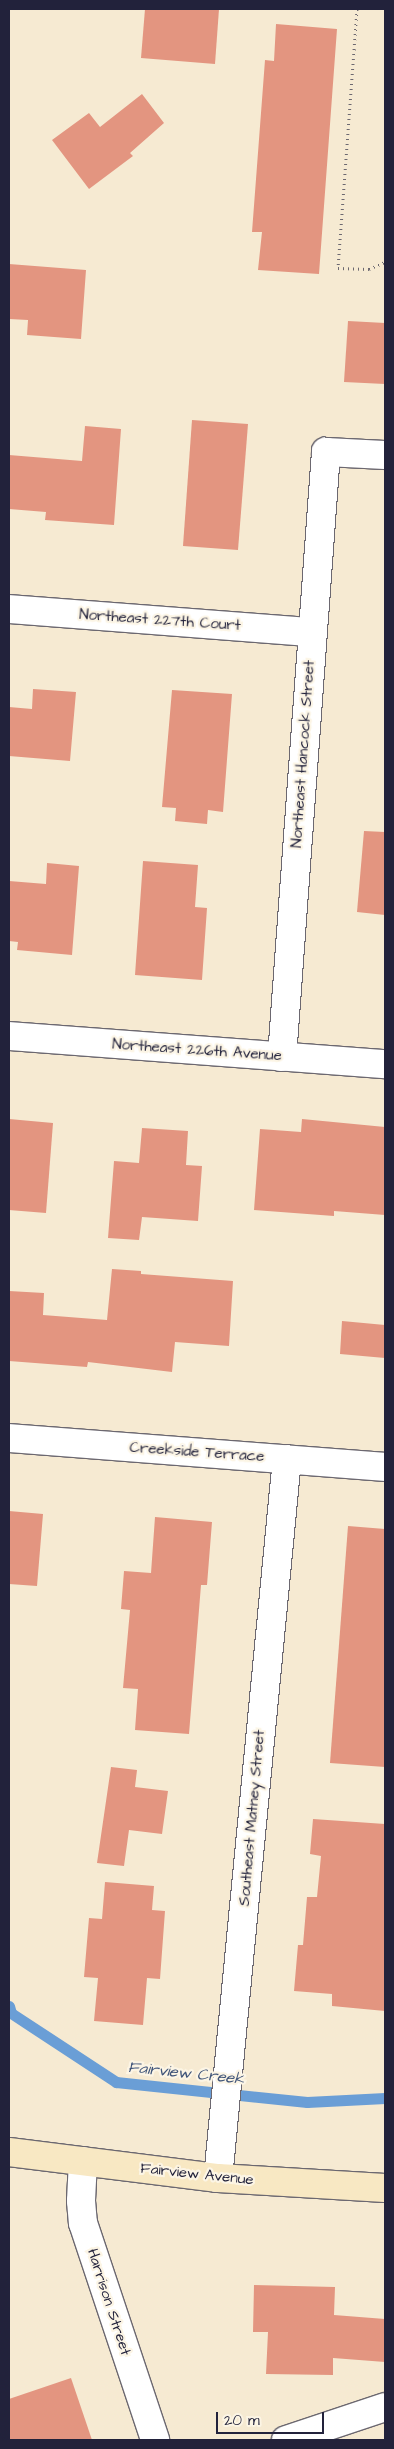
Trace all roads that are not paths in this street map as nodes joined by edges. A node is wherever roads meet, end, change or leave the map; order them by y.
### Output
1 (385, 455) edge
2 (9, 609) edge
3 (311, 632) junction
4 (9, 1036) edge
5 (282, 1057) junction
6 (385, 1064) edge
7 (9, 1438) edge
8 (287, 1459) junction
9 (385, 1467) edge
10 (9, 2152) edge
11 (83, 2161) junction
12 (218, 2178) junction
13 (385, 2188) edge
14 (385, 2407) edge
15 (155, 2440) edge
16 (286, 2440) edge

1 - 3 street, Northeast Hancock Street
2 - 3 street, Northeast 227th Court
3 - 5 street, Northeast Hancock Street
4 - 5 street, Northeast 226th Avenue
5 - 6 street, Northeast 226th Avenue
7 - 8 street, Creekside Terrace
8 - 9 street, Creekside Terrace
8 - 12 street, Southeast Matney Street
10 - 11 main road, Fairview Avenue
11 - 12 main road, Fairview Avenue
11 - 15 street, Harrison Street
12 - 13 main road, Fairview Avenue
14 - 16 street

